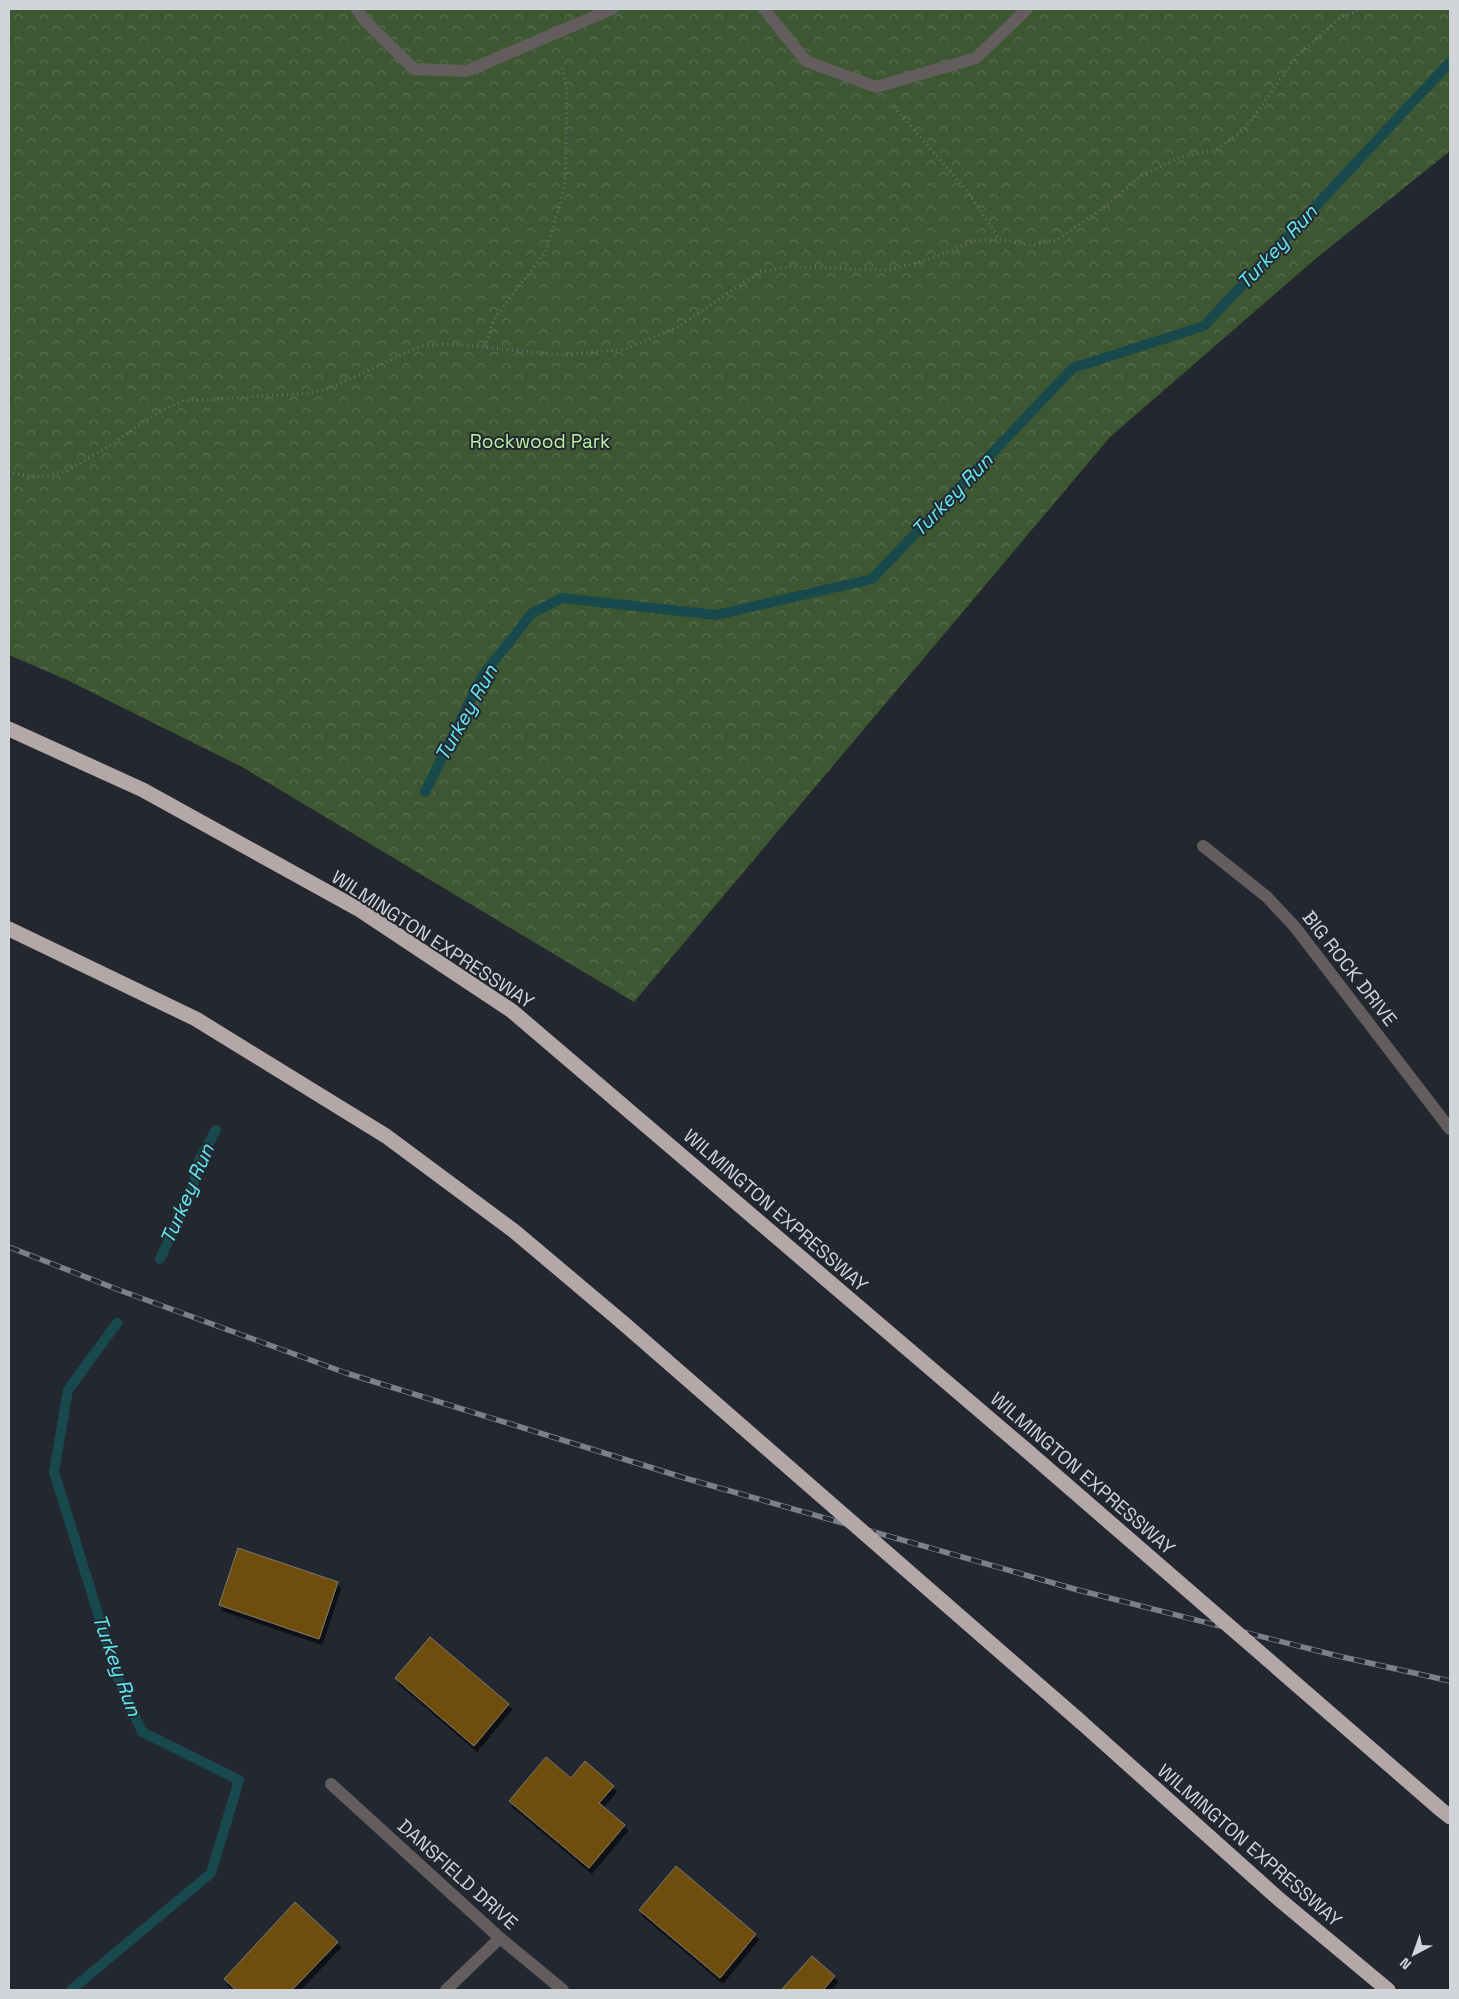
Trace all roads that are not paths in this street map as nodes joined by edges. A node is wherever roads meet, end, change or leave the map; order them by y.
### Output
1 (357, 9) edge
2 (612, 9) edge
3 (764, 9) edge
4 (1027, 9) edge
5 (9, 729) edge
6 (1203, 846) dead end
7 (9, 929) edge
8 (1450, 1129) edge
9 (330, 1784) dead end
10 (1444, 1813) edge
11 (500, 1938) junction
12 (446, 1990) edge
13 (563, 1990) edge
14 (1388, 1990) edge

1 - 2 street
3 - 4 street
5 - 10 highway, WILMINGTON EXPRESSWAY, bridge
6 - 8 street, BIG ROCK DRIVE
7 - 14 highway, WILMINGTON EXPRESSWAY, bridge
9 - 11 street, DANSFIELD DRIVE
11 - 12 street
11 - 13 street, DANSFIELD DRIVE

